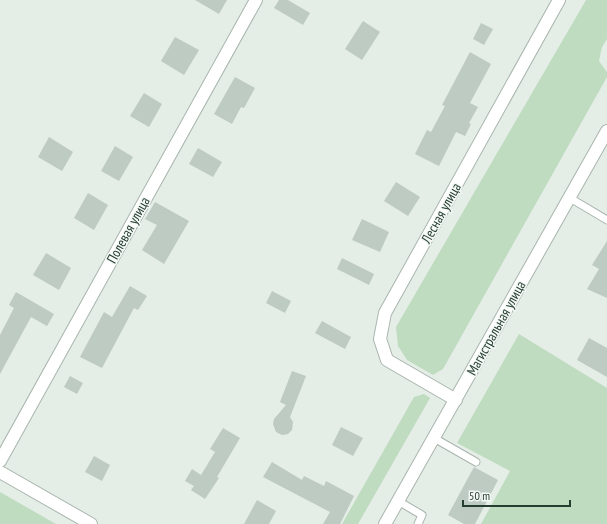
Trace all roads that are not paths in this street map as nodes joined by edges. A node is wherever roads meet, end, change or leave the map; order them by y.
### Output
1 (256, 0) edge
2 (559, 0) edge
3 (607, 131) edge
4 (570, 198) junction
5 (607, 220) edge
6 (456, 400) junction
7 (434, 438) junction
8 (0, 461) edge
9 (476, 462) dead end
10 (0, 472) edge
11 (398, 501) junction
12 (91, 524) edge
13 (385, 524) edge
14 (418, 524) edge

1 - 8 street, Полевая улица
2 - 6 street, Лесная улица
3 - 4 street, Магистральная улица
4 - 5 lane
4 - 6 street, Магистральная улица
6 - 7 street, Магистральная улица
7 - 9 lane
7 - 11 street, Магистральная улица
10 - 12 street
11 - 13 street, Магистральная улица
11 - 14 lane

